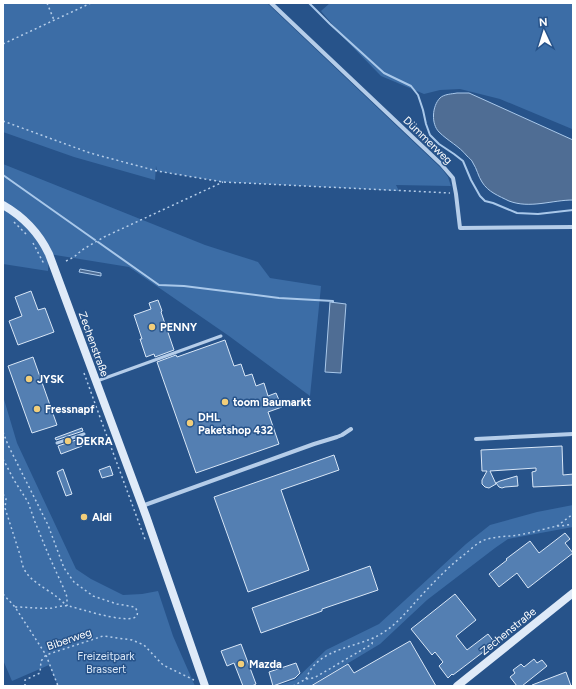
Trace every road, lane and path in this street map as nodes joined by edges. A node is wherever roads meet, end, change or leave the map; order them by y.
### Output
1 (47, 3) edge
2 (91, 3) edge
3 (271, 3) edge
4 (54, 21) junction
5 (3, 44) edge
6 (3, 121) edge
7 (223, 182) junction
8 (456, 194) junction
9 (3, 205) edge
10 (12, 221) dead end
11 (573, 227) edge
12 (26, 234) dead end
13 (31, 239) dead end
14 (66, 261) dead end
15 (44, 264) dead end
16 (220, 336) dead end
17 (83, 369) dead end
18 (96, 381) junction
19 (351, 429) dead end
20 (3, 432) edge
21 (84, 434) dead end
22 (573, 434) edge
23 (476, 439) dead end
24 (57, 443) dead end
25 (3, 458) edge
26 (3, 494) edge
27 (142, 506) junction
28 (573, 514) edge
29 (573, 524) edge
30 (557, 526) junction
31 (146, 543) dead end
32 (573, 593) edge
33 (3, 594) edge
34 (15, 606) junction
35 (67, 606) junction
36 (373, 638) junction
37 (46, 655) junction
38 (306, 679) junction
39 (202, 684) edge
40 (25, 686) edge
41 (58, 686) edge
42 (293, 686) edge
43 (457, 686) edge

1 - 4 path
2 - 4 path
3 - 8 street, Dümmerweg
4 - 5 path
6 - 7 path
7 - 8 path
7 - 14 path
8 - 11 street, Dümmerweg
9 - 18 street, Zechenstraße
10 - 12 path
13 - 15 path
16 - 18 lane
17 - 31 path
18 - 27 street, Zechenstraße
19 - 27 street
20 - 35 path
21 - 24 lane
22 - 23 street
25 - 35 path
26 - 35 path
27 - 39 street, Zechenstraße
28 - 30 path
29 - 30 path
30 - 36 path
32 - 43 street, Zechenstraße
33 - 34 path
34 - 35 path
34 - 37 path
36 - 38 path
36 - 38 path
37 - 39 path, Biberweg
37 - 40 path, Biberweg
37 - 41 path
38 - 42 path

